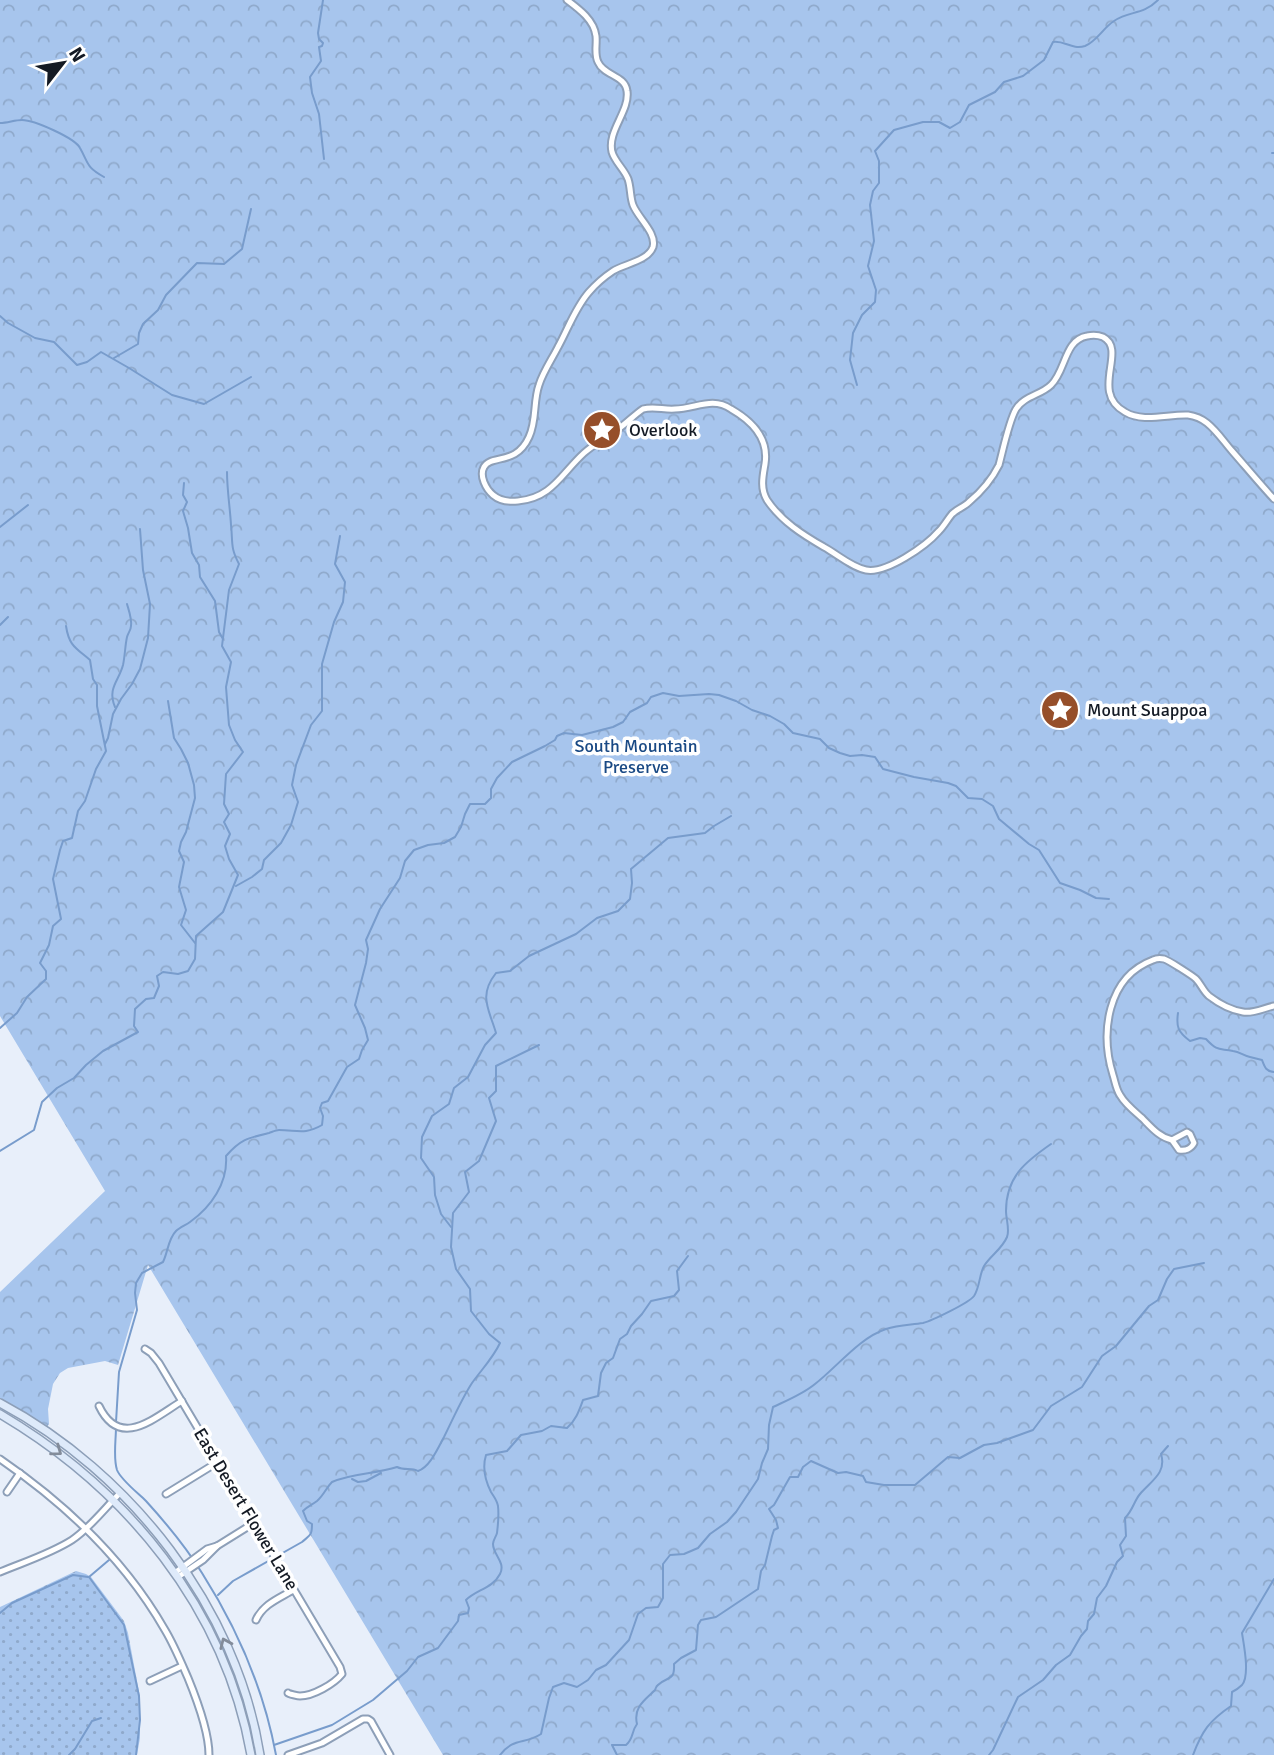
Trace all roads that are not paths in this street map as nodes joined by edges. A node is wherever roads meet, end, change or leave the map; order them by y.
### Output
1 (567, 0) edge
2 (1274, 499) edge
3 (1274, 1006) edge
4 (1172, 1140) dead end
5 (145, 1349) dead end
6 (182, 1401) junction
7 (0, 1403) edge
8 (99, 1406) dead end
9 (0, 1414) edge
10 (0, 1459) edge
11 (218, 1462) junction
12 (20, 1473) junction
13 (7, 1492) dead end
14 (120, 1493) junction
15 (166, 1493) dead end
16 (113, 1500) junction
17 (254, 1524) junction
18 (86, 1528) junction
19 (184, 1569) junction
20 (0, 1572) edge
21 (293, 1590) junction
22 (256, 1619) dead end
23 (183, 1667) junction
24 (237, 1672) junction
25 (228, 1674) junction
26 (150, 1681) dead end
27 (288, 1693) dead end
28 (312, 1751) edge
29 (209, 1755) edge
30 (251, 1755) edge
31 (260, 1755) edge
32 (288, 1755) edge
33 (390, 1755) edge

1 - 2 street
3 - 4 street
5 - 6 street, East Desert Flower Lane
6 - 8 street
6 - 11 street, East Desert Flower Lane
7 - 14 street
9 -> 16 street
10 - 12 street
11 - 15 street
11 - 17 street, East Desert Flower Lane
12 - 13 street
12 - 18 street
14 - 16 street
14 - 19 street
16 - 18 street
16 - 19 street
17 - 19 street
17 - 21 street, East Desert Flower Lane
18 - 20 street
18 - 23 street
24 -> 19 street
19 - 25 street
21 - 22 street
21 - 27 street, East Desert Flower Lane
23 - 26 street
23 - 29 street
24 - 25 street
24 - 31 street
25 - 30 street
28 - 32 street
28 - 33 street

